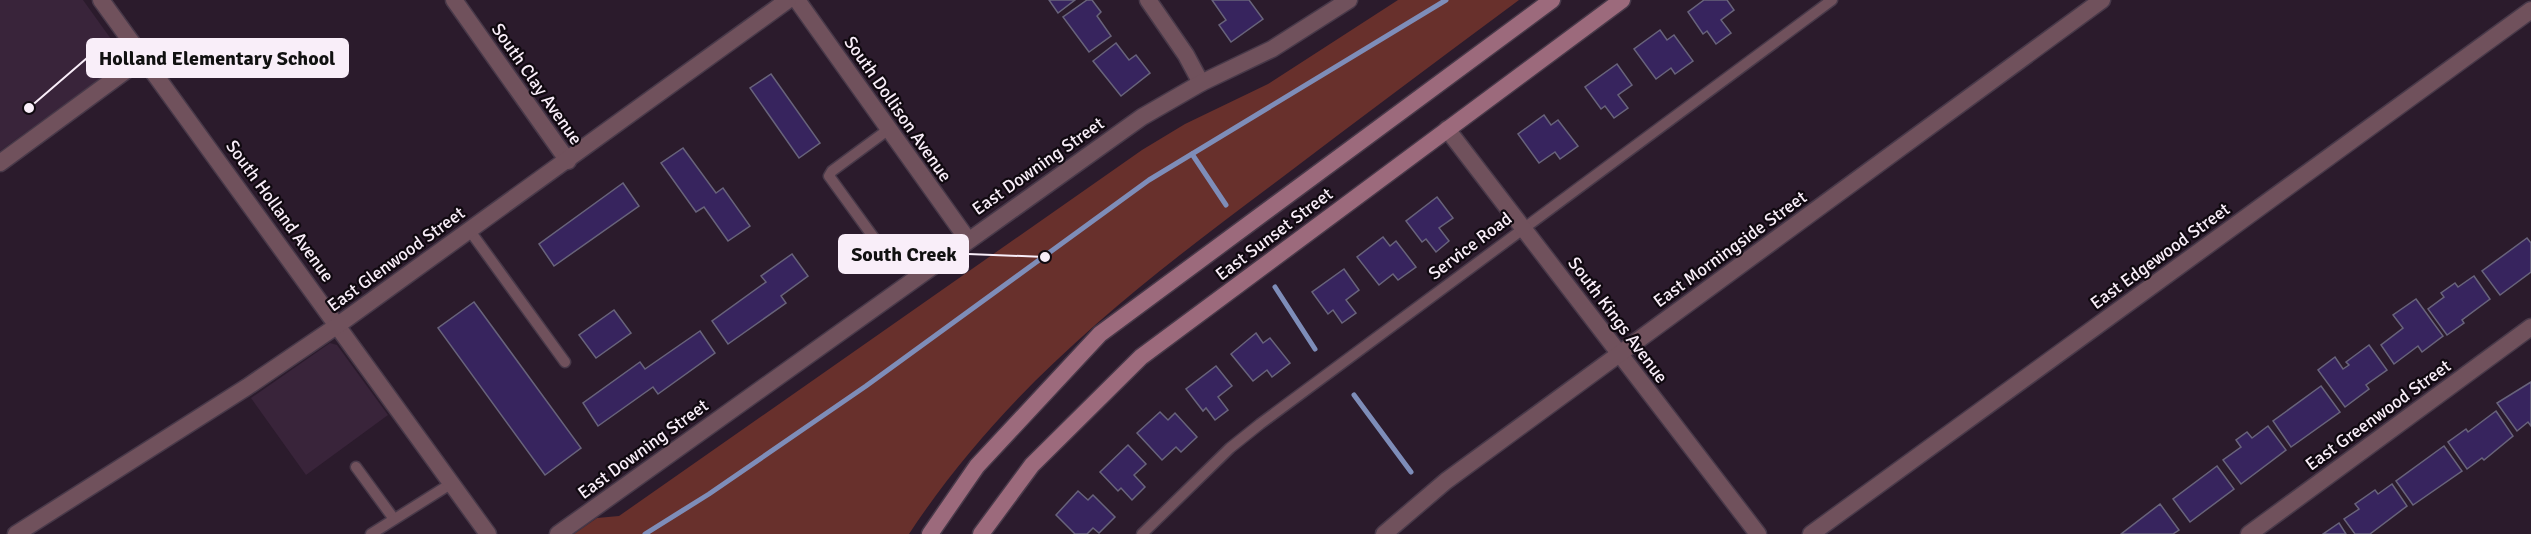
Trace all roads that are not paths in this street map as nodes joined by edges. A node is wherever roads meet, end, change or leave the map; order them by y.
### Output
1 (101, 0) edge
2 (454, 0) edge
3 (788, 0) edge
4 (797, 0) edge
5 (1148, 0) edge
6 (1349, 0) edge
7 (1552, 0) edge
8 (1622, 0) edge
9 (1832, 0) edge
10 (2102, 0) edge
11 (2531, 10) edge
12 (143, 58) junction
13 (1201, 83) junction
14 (889, 129) junction
15 (1447, 129) junction
16 (568, 160) junction
17 (0, 163) edge
18 (1522, 227) junction
19 (470, 231) junction
20 (968, 240) junction
21 (890, 260) dead end
22 (338, 325) junction
23 (2531, 327) edge
24 (1620, 355) junction
25 (565, 362) dead end
26 (356, 467) dead end
27 (452, 483) junction
28 (394, 519) junction
29 (16, 534) edge
30 (371, 534) edge
31 (488, 534) edge
32 (558, 534) edge
33 (930, 534) edge
34 (981, 534) edge
35 (1142, 534) edge
36 (1384, 534) edge
37 (1758, 534) edge
38 (1811, 534) edge
39 (2249, 534) edge

1 - 12 street, South Holland Avenue
2 - 16 street, South Clay Avenue
3 - 16 street, East Glenwood Street
4 - 14 street, South Dollison Avenue
5 - 13 street
6 - 13 street, East Downing Street
7 - 33 main road, East Sunset Street
8 - 15 main road, East Sunset Street
9 - 18 lane, Service Road
10 - 24 street, East Morningside Street
11 - 38 street, East Edgewood Street
12 - 17 street
12 - 22 street, South Holland Avenue
13 - 20 street, East Downing Street
14 - 20 street, South Dollison Avenue
14 - 21 lane
15 - 18 street, South Kings Avenue
15 - 34 main road, East Sunset Street
16 - 19 street, East Glenwood Street
18 - 24 street, South Kings Avenue
18 - 35 lane, Service Road
19 - 22 street, East Glenwood Street
19 - 25 lane
20 - 32 street, East Downing Street
22 - 27 street, South Holland Avenue
22 - 29 street, East Glenwood Street
23 - 39 street, East Greenwood Street
24 - 36 street, East Morningside Street
24 - 37 street, South Kings Avenue
26 - 28 lane
27 - 28 lane
27 - 31 street, South Holland Avenue
28 - 30 lane

